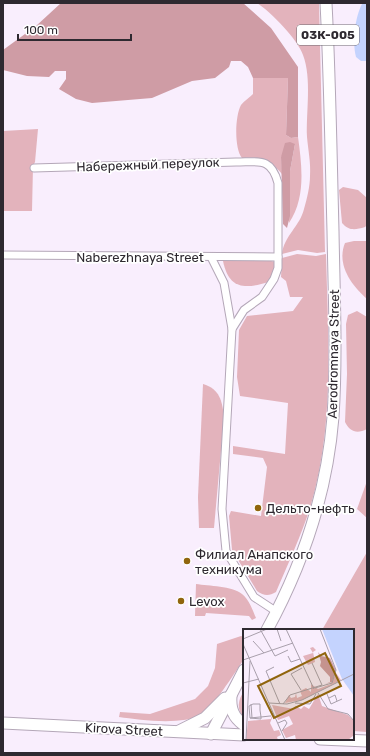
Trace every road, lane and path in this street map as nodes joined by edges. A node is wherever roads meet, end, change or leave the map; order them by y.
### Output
1 (326, 3) edge
2 (34, 168) dead end
3 (3, 255) edge
4 (211, 257) junction
5 (278, 257) junction
6 (232, 330) junction
7 (277, 612) junction
8 (268, 629) edge
9 (243, 672) edge
10 (231, 692) junction
11 (3, 723) edge
12 (243, 724) edge
13 (178, 732) junction
14 (211, 734) junction
15 (243, 735) edge
16 (344, 740) edge
17 (367, 741) edge

1 - 7 main road, Aerodromnaya Street / 03К-005
2 - 5 street, Набережный переулок
3 - 4 street, Naberezhnaya Street
4 - 5 street, Naberezhnaya Street
4 - 6 street
5 - 6 street
6 - 7 street
7 - 8 main road, Aerodromnaya Street / 03К-005
9 - 10 main road
10 - 12 main road
10 - 13 main road
10 - 14 main road
11 - 13 main road, Kirova Street
13 - 14 main road, Kirova Street
14 - 15 main road, Kirova Street
16 - 17 main road

